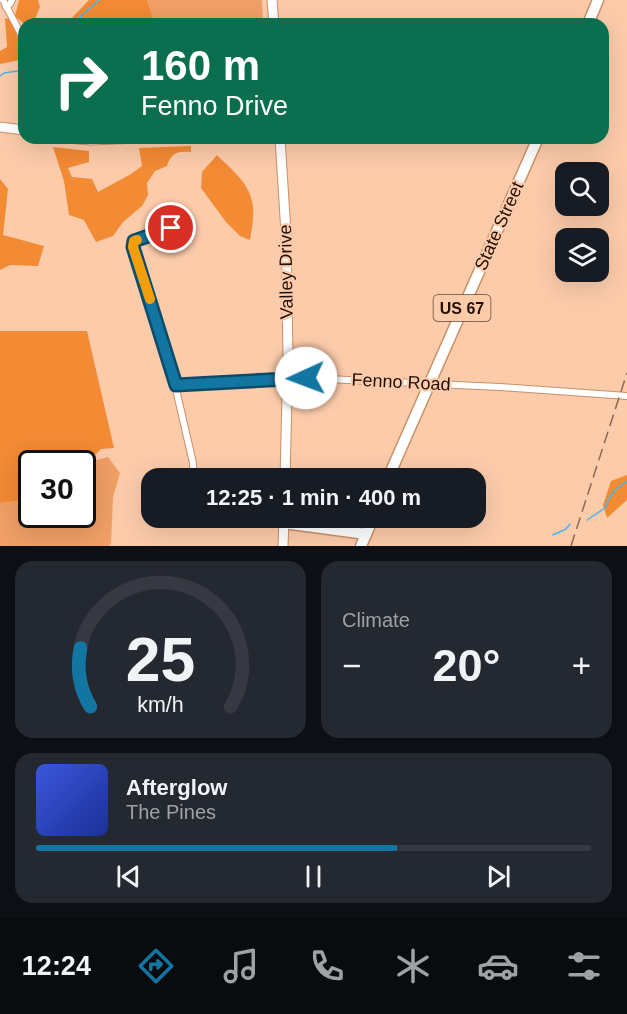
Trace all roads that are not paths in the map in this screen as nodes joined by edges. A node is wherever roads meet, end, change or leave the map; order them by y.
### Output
1 (12, 0) edge
2 (272, 0) edge
3 (598, 0) edge
4 (4, 3) edge
5 (274, 18) edge
6 (590, 18) edge
7 (18, 29) edge
8 (0, 128) edge
9 (18, 130) edge
10 (280, 144) edge
11 (535, 144) edge
12 (171, 228) dead end
13 (287, 378) junction
14 (429, 383) junction
15 (176, 385) junction
16 (627, 396) edge
17 (193, 468) edge
18 (285, 468) edge
19 (392, 468) edge
20 (284, 528) edge
21 (331, 528) edge
22 (369, 528) edge
23 (366, 534) junction
24 (283, 546) edge
25 (361, 546) edge

1 - 4 street
2 - 5 street
3 - 6 main road
4 - 7 street
8 - 9 street
10 - 13 street, Valley Drive
11 - 14 main road, State Street / US 67
12 - 15 street
13 - 14 street, Fenno Road
13 - 15 street, Fenno Road
13 - 18 street, Valley Drive
14 - 16 street, Fenno Road
14 - 19 main road, State Street / US 67
15 - 17 street
20 - 24 street
21 - 23 main road
22 - 23 main road
23 - 25 main road

